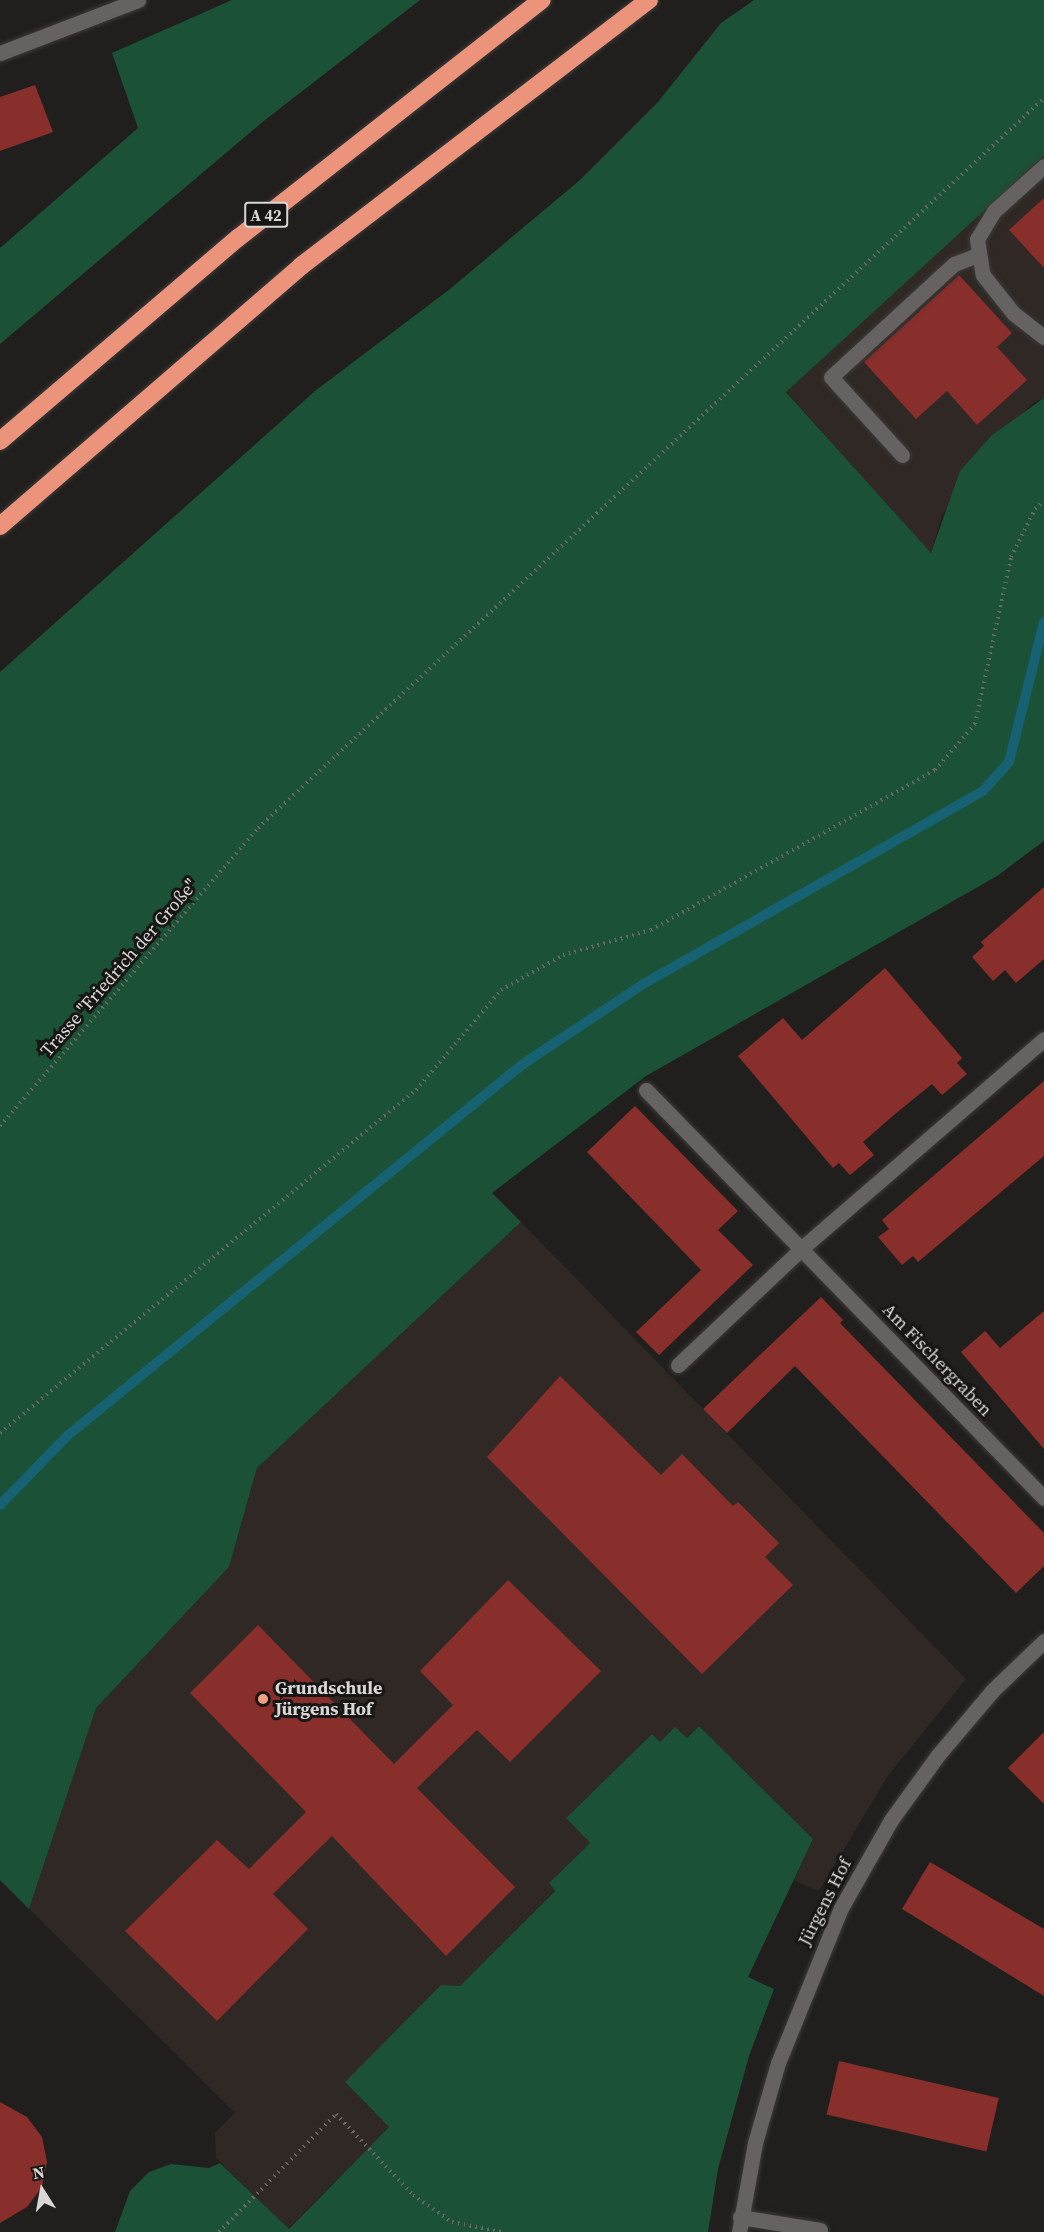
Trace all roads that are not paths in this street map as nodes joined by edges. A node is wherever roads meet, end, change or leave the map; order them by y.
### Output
1 (138, 0) edge
2 (542, 0) edge
3 (649, 0) edge
4 (0, 53) edge
5 (1044, 166) edge
6 (977, 255) junction
7 (1044, 337) edge
8 (0, 441) edge
9 (902, 455) dead end
10 (0, 526) edge
11 (1044, 1039) edge
12 (646, 1090) dead end
13 (802, 1248) junction
14 (678, 1365) dead end
15 (1044, 1498) edge
16 (1044, 1641) edge
17 (740, 2225) edge
18 (820, 2230) dead end

1 - 4 street
2 - 8 highway, A 42
3 - 10 highway
5 - 6 street
6 - 7 street
6 - 9 street
11 - 13 street
12 - 13 street, Am Fischergraben
13 - 14 street
13 - 15 street, Am Fischergraben
16 - 17 street, Jürgens Hof
17 - 18 street

